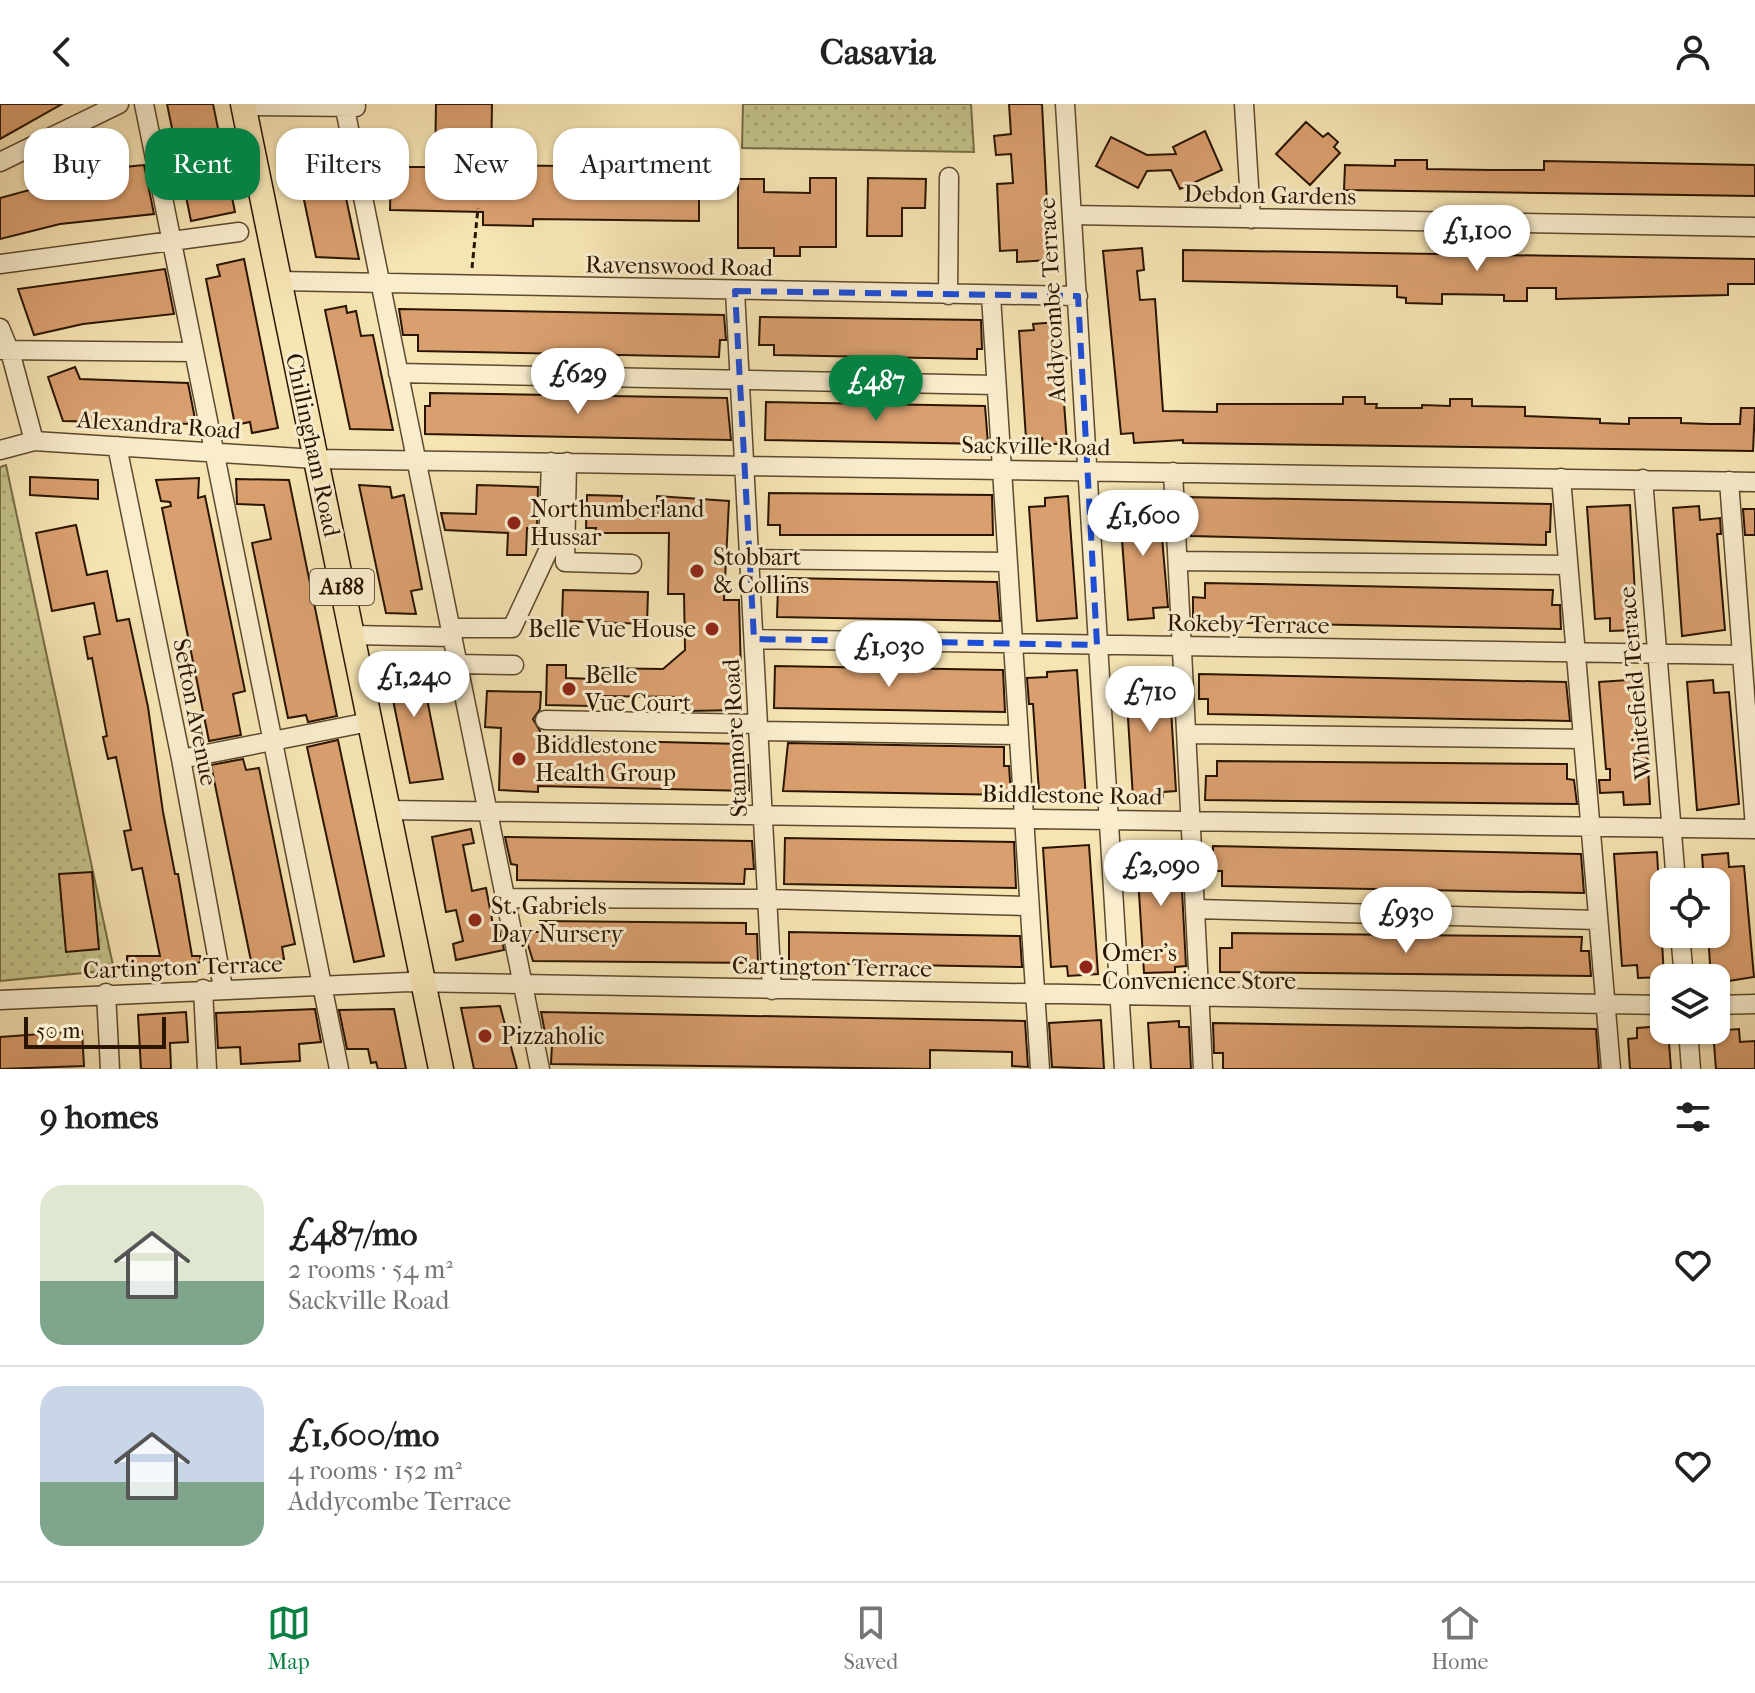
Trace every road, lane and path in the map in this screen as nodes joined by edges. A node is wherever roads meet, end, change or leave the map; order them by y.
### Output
1 (119, 104) edge
2 (144, 104) edge
3 (1065, 104) edge
4 (1244, 104) edge
5 (243, 105) edge
6 (348, 106) edge
7 (0, 162) edge
8 (949, 177) dead end
9 (478, 208) dead end
10 (1072, 215) junction
11 (1251, 219) junction
12 (1755, 227) edge
13 (239, 232) dead end
14 (171, 241) junction
15 (0, 264) edge
16 (279, 281) junction
17 (380, 283) junction
18 (471, 285) junction
19 (735, 291) junction
20 (948, 295) junction
21 (991, 296) junction
22 (1078, 296) junction
23 (0, 328) edge
24 (4, 349) edge
25 (193, 352) junction
26 (398, 373) junction
27 (740, 381) junction
28 (996, 385) junction
29 (34, 441) junction
30 (117, 446) junction
31 (0, 450) edge
32 (212, 453) junction
33 (315, 459) junction
34 (416, 460) junction
35 (559, 462) junction
36 (744, 466) junction
37 (1001, 469) junction
38 (1085, 470) junction
39 (1173, 472) junction
40 (1561, 478) junction
41 (1643, 479) junction
42 (1729, 481) junction
43 (1755, 482) edge
44 (749, 559) junction
45 (1180, 561) junction
46 (1007, 562) junction
47 (632, 564) dead end
48 (1568, 565) junction
49 (451, 633) junction
50 (352, 635) junction
51 (754, 639) junction
52 (1011, 643) junction
53 (1097, 645) junction
54 (1184, 647) junction
55 (1576, 654) junction
56 (1657, 655) junction
57 (1742, 655) junction
58 (457, 664) junction
59 (514, 665) dead end
60 (545, 720) dead end
61 (369, 722) junction
62 (758, 728) junction
63 (1188, 734) junction
64 (1018, 735) junction
65 (1583, 739) junction
66 (272, 742) junction
67 (181, 759) junction
68 (486, 809) junction
69 (388, 810) junction
70 (762, 815) junction
71 (1023, 818) junction
72 (1108, 819) junction
73 (1191, 821) junction
74 (1590, 827) junction
75 (1671, 828) junction
76 (1755, 829) edge
77 (1675, 868) edge
78 (504, 898) junction
79 (767, 899) junction
80 (1029, 906) junction
81 (1196, 909) junction
82 (1598, 920) junction
83 (423, 982) junction
84 (522, 984) junction
85 (321, 987) junction
86 (223, 988) junction
87 (203, 989) junction
88 (772, 990) junction
89 (106, 993) junction
90 (1035, 995) junction
91 (1119, 996) junction
92 (1199, 997) junction
93 (0, 1000) edge
94 (1605, 1004) junction
95 (1755, 1004) edge
96 (1650, 1005) edge
97 (1730, 1005) edge
98 (1689, 1044) edge
99 (110, 1069) edge
100 (207, 1069) edge
101 (339, 1069) edge
102 (441, 1069) edge
103 (540, 1069) edge
104 (1040, 1069) edge
105 (1124, 1069) edge
106 (1203, 1069) edge
107 (1611, 1069) edge
108 (1691, 1069) edge

1 - 7 street
2 - 14 street
3 - 10 street, Addycombe Terrace
4 - 11 street
5 - 6 street
5 - 16 main road, Chillingham Road / A188
6 - 17 street
8 - 20 street
9 - 18 path
10 - 11 street, Debdon Gardens
10 - 22 street, Addycombe Terrace
11 - 12 street, Debdon Gardens
13 - 14 street
14 - 15 street
14 - 25 street
16 - 17 street, Ravenswood Road
16 - 33 main road, Chillingham Road / A188
17 - 18 street, Ravenswood Road
17 - 26 street
18 - 19 street, Ravenswood Road
19 - 20 street, Ravenswood Road
19 - 27 street, Stanmore Road
20 - 21 street, Ravenswood Road
21 - 22 street, Ravenswood Road
21 - 28 street
22 - 38 street, Addycombe Terrace
23 - 24 street
24 - 25 street
24 - 29 street
25 - 32 street
26 - 27 street
26 - 34 street
27 - 28 street
27 - 36 street, Stanmore Road
28 - 37 street
29 - 30 street, Alexandra Road
29 - 31 street, Alexandra Road
30 - 32 street, Alexandra Road
30 - 67 street, Sefton Avenue
32 - 33 street, Alexandra Road
32 - 66 street
33 - 34 street, Sackville Road
33 - 50 main road, Chillingham Road / A188
34 - 35 street, Sackville Road
34 - 49 street
35 - 36 street, Sackville Road
35 - 47 street
35 - 49 street
36 - 37 street, Sackville Road
36 - 44 street, Stanmore Road
37 - 38 street, Sackville Road
37 - 46 street
38 - 39 street, Sackville Road
38 - 53 street, Addycombe Terrace
39 - 40 street, Sackville Road
39 - 45 street
40 - 41 street, Sackville Road
40 - 48 street
41 - 42 street, Sackville Road
41 - 56 street, Whitefield Terrace
42 - 43 street, Sackville Road
42 - 57 street
44 - 46 street
44 - 51 street, Stanmore Road
45 - 48 street
45 - 54 street
46 - 52 street
48 - 55 street
49 - 50 street
49 - 58 street
50 - 61 main road, Chillingham Road / A188
51 - 52 street, Rokeby Terrace
51 - 62 street, Stanmore Road
52 - 53 street, Rokeby Terrace
52 - 64 street
53 - 54 street, Rokeby Terrace
53 - 72 street, Addycombe Terrace
54 - 55 street, Rokeby Terrace
54 - 63 street
55 - 56 street, Rokeby Terrace
55 - 65 street
56 - 57 street, Rokeby Terrace
56 - 75 street, Whitefield Terrace
57 - 76 street
58 - 59 street
58 - 68 street
60 - 62 street
61 - 66 street
61 - 69 main road, Chillingham Road / A188
62 - 64 street
62 - 70 street, Stanmore Road
63 - 65 street
63 - 73 street
64 - 71 street
65 - 74 street
66 - 67 street
66 - 85 street
67 - 86 street, Sefton Avenue
68 - 69 street, Biddlestone Road
68 - 70 street, Biddlestone Road
68 - 78 street
69 - 83 main road, Chillingham Road / A188
70 - 71 street, Biddlestone Road
70 - 79 street, Stanmore Road
71 - 72 street, Biddlestone Road
71 - 80 street
72 - 73 street, Biddlestone Road
72 - 91 street, Addycombe Terrace
73 - 74 street, Biddlestone Road
73 - 81 street
74 - 75 street, Biddlestone Road
74 - 82 street
75 - 76 street, Biddlestone Road
75 - 77 street, Whitefield Terrace
78 - 79 street
78 - 84 street
79 - 80 street
79 - 88 street, Stanmore Road
80 - 90 street
81 - 82 street
81 - 92 street
82 - 94 street
83 - 84 street, Cartington Terrace
83 - 85 street, Cartington Terrace
83 - 102 main road, Chillingham Road / A188
84 - 88 street, Cartington Terrace
84 - 103 street
85 - 86 street, Cartington Terrace
85 - 101 street
86 - 87 street, Cartington Terrace
87 - 89 street, Cartington Terrace
87 - 100 street
88 - 90 street, Cartington Terrace
89 - 93 street, Cartington Terrace
89 - 99 street
90 - 91 street, Cartington Terrace
90 - 104 street
91 - 92 street, Cartington Terrace
91 - 105 street, Addycombe Terrace
92 - 94 street, Cartington Terrace
92 - 106 street
94 - 96 street, Cartington Terrace
94 - 107 street
95 - 97 street
98 - 108 street

